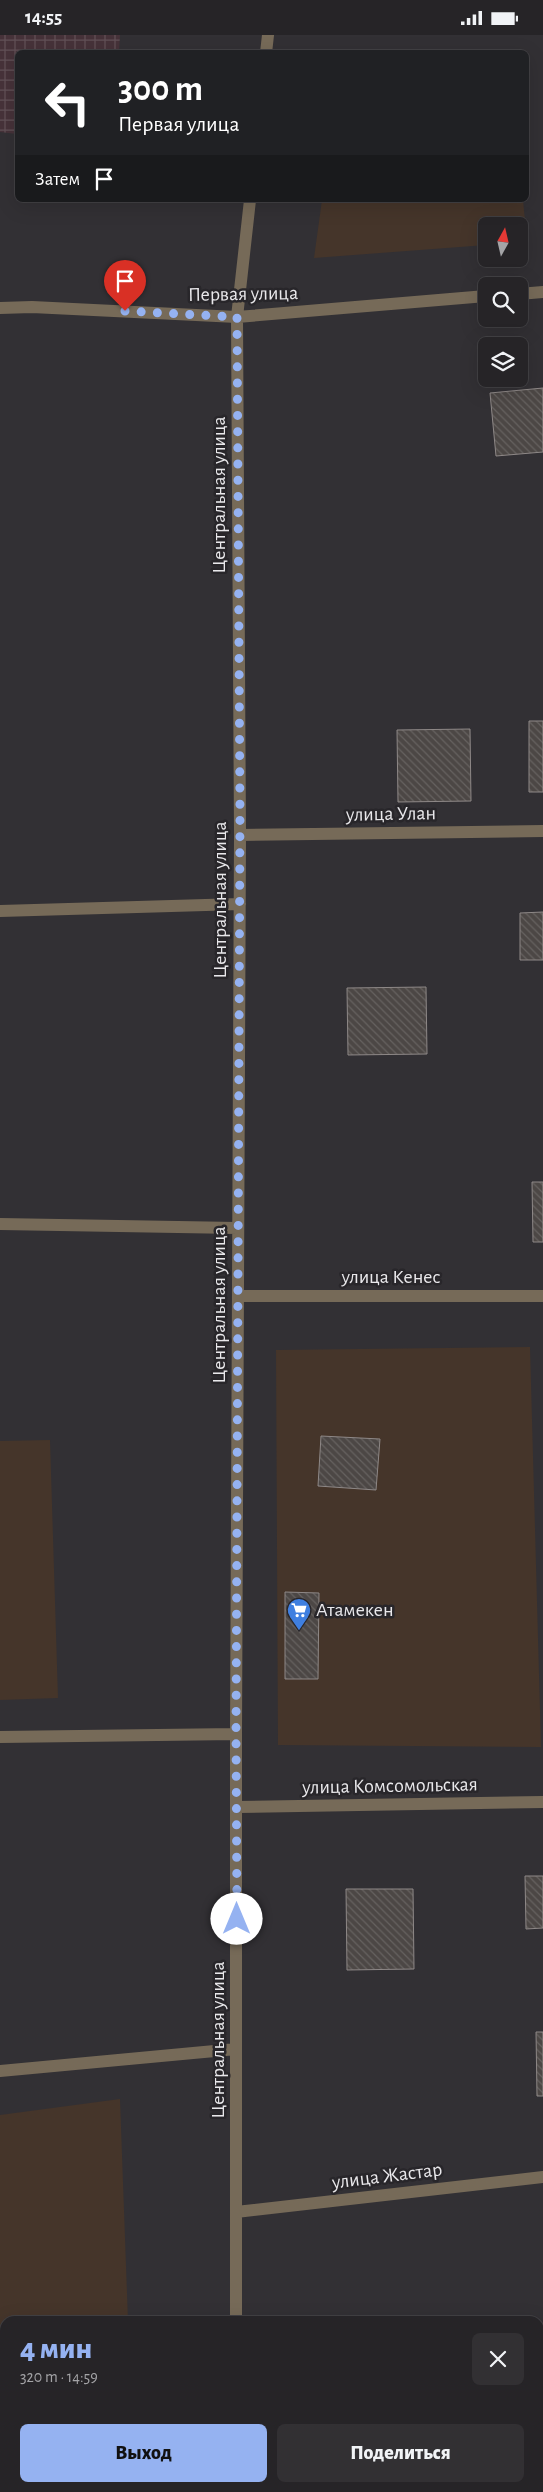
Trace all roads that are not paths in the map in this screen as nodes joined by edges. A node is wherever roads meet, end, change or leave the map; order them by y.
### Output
1 (268, 35) edge
2 (266, 50) edge
3 (250, 202) edge
4 (543, 292) edge
5 (528, 293) edge
6 (478, 298) edge
7 (0, 308) edge
8 (237, 317) junction
9 (543, 831) edge
10 (240, 835) junction
11 (240, 904) junction
12 (0, 911) edge
13 (0, 1224) edge
14 (237, 1228) junction
15 (238, 1296) junction
16 (543, 1296) edge
17 (236, 1734) junction
18 (0, 1737) edge
19 (543, 1802) edge
20 (237, 1807) junction
21 (236, 2049) junction
22 (0, 2071) edge
23 (543, 2177) edge
24 (236, 2212) junction
25 (236, 2316) edge

1 - 2 street
3 - 8 street, Центральная улица
4 - 5 street
6 - 8 street, Первая улица
7 - 8 street, Первая улица
8 - 10 street, Центральная улица
9 - 10 street, улица Улан
10 - 11 street, Центральная улица
11 - 12 street
11 - 14 street, Центральная улица
13 - 14 street
14 - 15 street, Центральная улица
15 - 16 street, улица Кенес
15 - 17 street, Центральная улица
17 - 18 street
17 - 20 street, Центральная улица
19 - 20 street, улица Комсомольская
20 - 21 street, Центральная улица
21 - 22 street
21 - 24 street, Центральная улица
23 - 24 street, улица Жастар
24 - 25 street, Центральная улица

